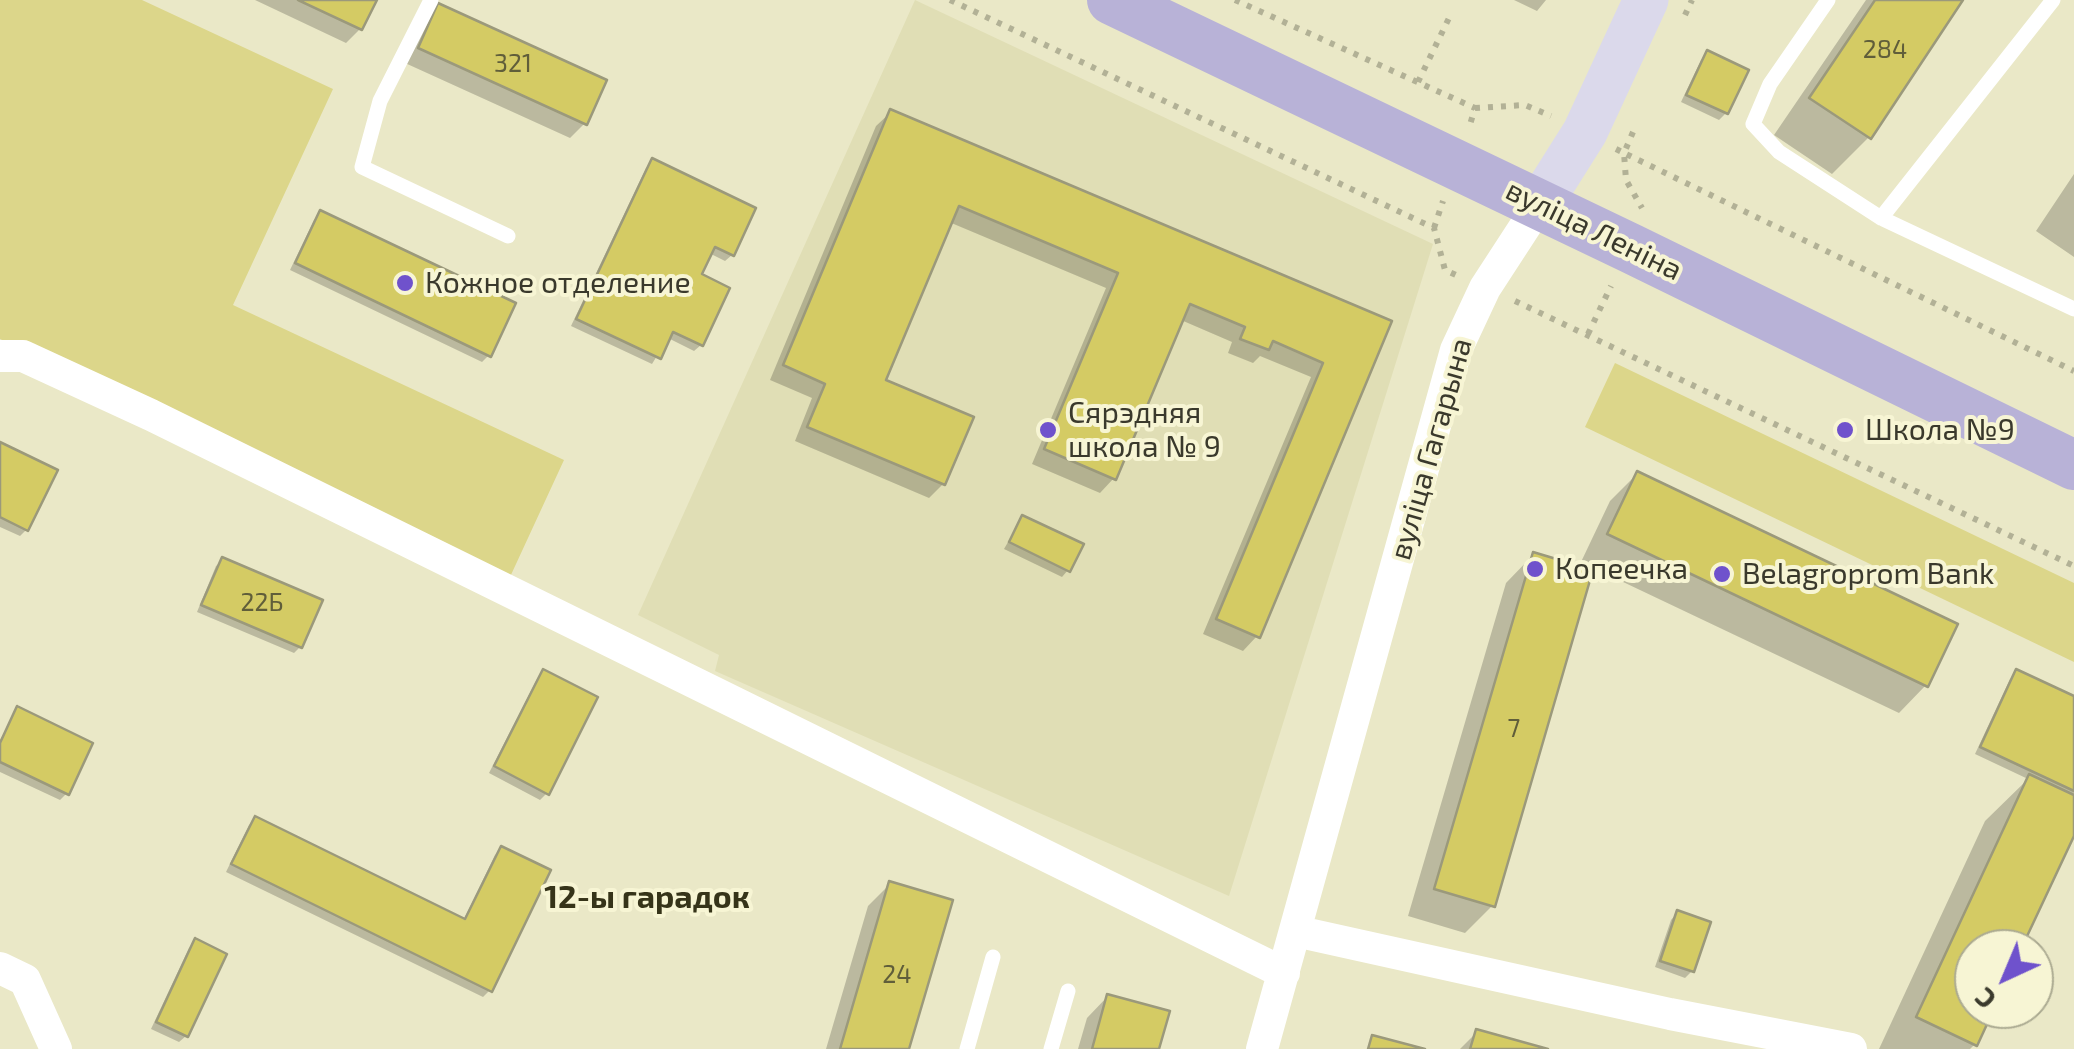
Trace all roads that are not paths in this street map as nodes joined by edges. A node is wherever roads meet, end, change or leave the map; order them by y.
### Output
1 (431, 0) edge
2 (1112, 0) edge
3 (1646, 0) edge
4 (1828, 0) edge
5 (2053, 0) edge
6 (1539, 205) junction
7 (1881, 218) junction
8 (508, 236) dead end
9 (2074, 308) edge
10 (0, 356) edge
11 (2074, 465) edge
12 (1295, 931) junction
13 (993, 957) dead end
14 (0, 968) edge
15 (1284, 972) junction
16 (1068, 991) dead end
17 (56, 1049) edge
18 (967, 1049) edge
19 (1051, 1049) edge
20 (1262, 1049) edge
21 (1851, 1049) edge

1 - 8 lane
2 - 6 main road, вуліца Леніна
3 - 6 main road, вуліца Гагарына
4 - 7 lane
5 - 7 lane
6 - 11 main road, вуліца Леніна
6 - 12 street, вуліца Гагарына
7 - 9 lane
10 - 15 street
12 - 15 street, вуліца Гагарына
12 - 21 street
13 - 18 lane
14 - 17 street
15 - 20 street, вуліца Гагарына
16 - 19 lane

